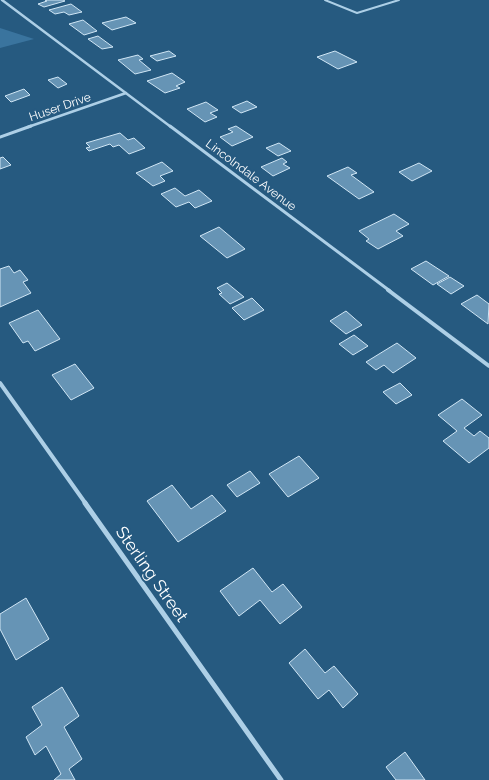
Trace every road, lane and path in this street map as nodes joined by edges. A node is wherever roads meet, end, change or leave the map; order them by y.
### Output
1 (2, 0) edge
2 (325, 0) edge
3 (400, 0) edge
4 (126, 93) junction
5 (0, 137) edge
6 (489, 366) edge
7 (0, 383) edge
8 (281, 780) edge

1 - 4 street, Lincolndale Avenue
2 - 3 lane
4 - 5 street, Huser Drive
4 - 6 street, Lincolndale Avenue
7 - 8 street, Sterling Street

